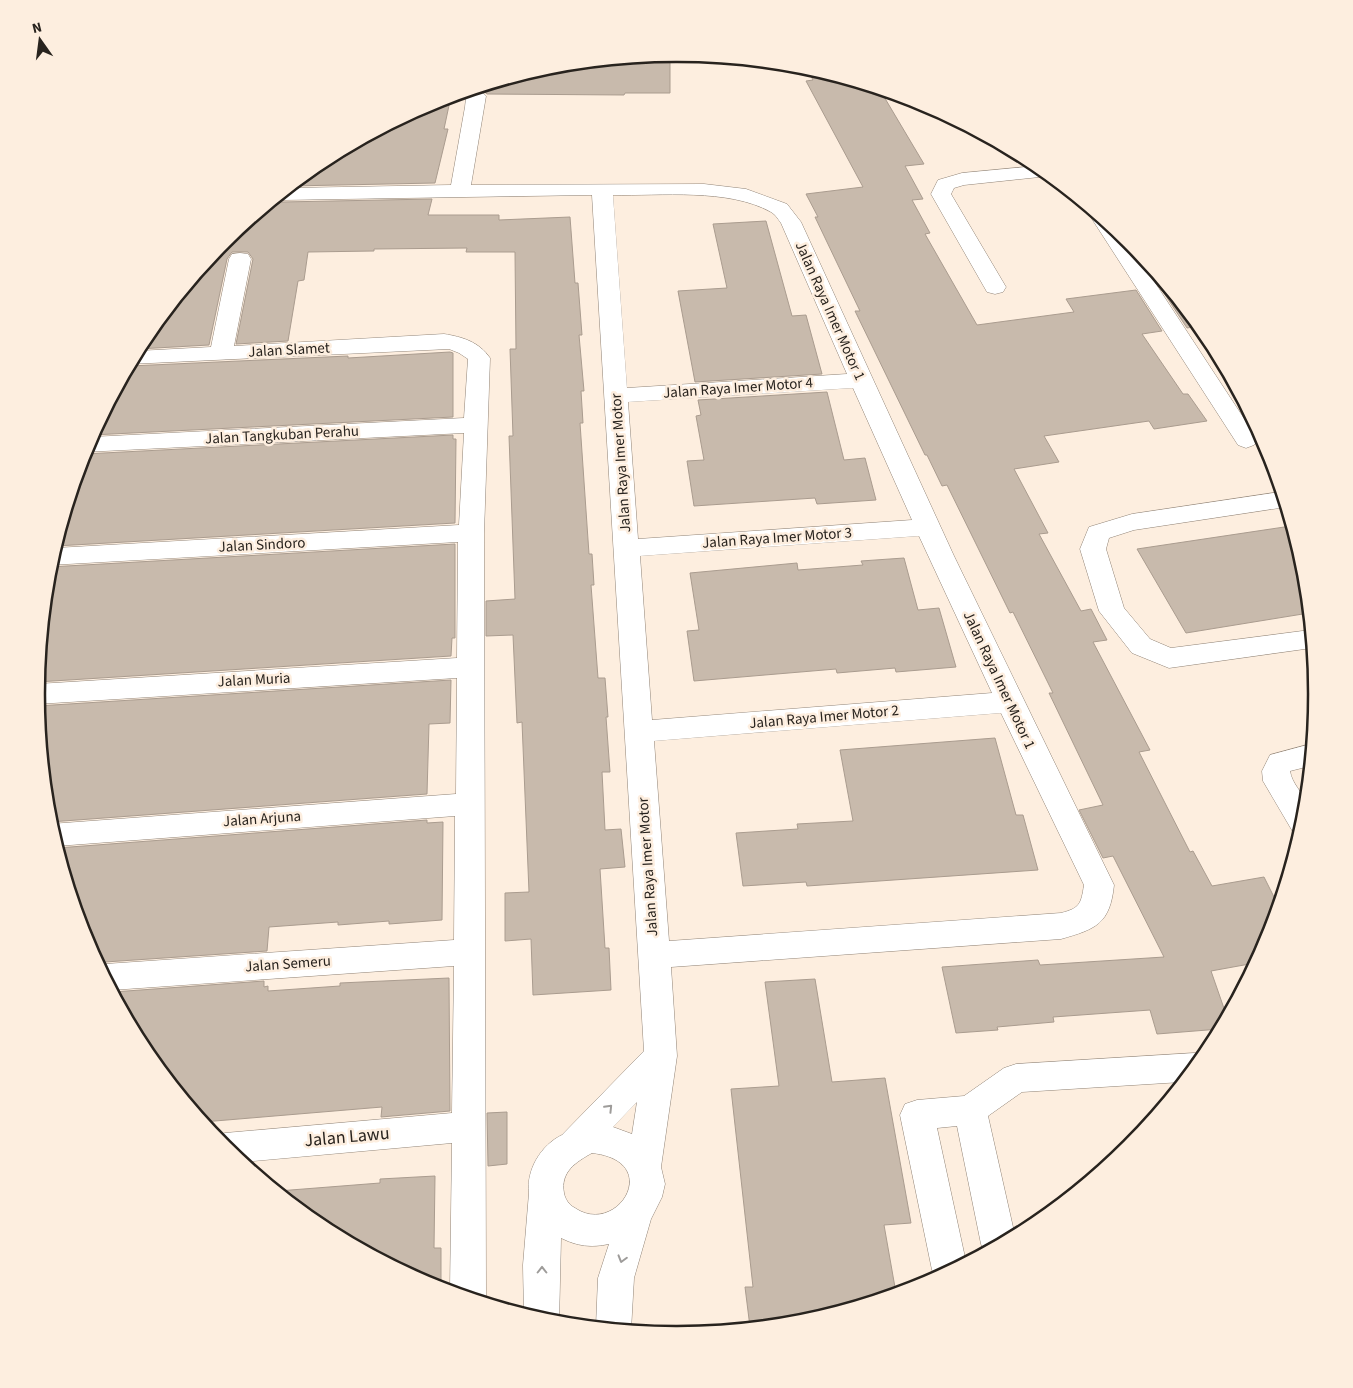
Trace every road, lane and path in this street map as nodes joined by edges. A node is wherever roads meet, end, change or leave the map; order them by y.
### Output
1 (475, 96) edge
2 (1031, 172) edge
3 (602, 189) junction
4 (460, 192) junction
5 (291, 194) edge
6 (1116, 240) edge
7 (240, 259) dead end
8 (995, 287) dead end
9 (221, 354) junction
10 (142, 358) edge
11 (860, 380) junction
12 (616, 396) junction
13 (476, 425) junction
14 (1246, 440) dead end
15 (96, 445) edge
16 (1277, 501) edge
17 (927, 527) junction
18 (471, 533) junction
19 (626, 548) junction
20 (61, 557) edge
21 (1306, 641) edge
22 (471, 667) junction
23 (45, 693) edge
24 (1008, 702) junction
25 (639, 732) junction
26 (1305, 757) edge
27 (470, 804) junction
28 (1297, 813) edge
29 (61, 834) edge
30 (470, 952) junction
31 (654, 955) junction
32 (112, 977) edge
33 (661, 1056) junction
34 (1186, 1068) edge
35 (970, 1110) junction
36 (468, 1127) junction
37 (575, 1143) junction
38 (236, 1147) edge
39 (644, 1167) junction
40 (546, 1195) junction
41 (636, 1212) junction
42 (998, 1237) edge
43 (949, 1263) edge
44 (468, 1290) edge
45 (542, 1311) edge
46 (614, 1322) edge

1 - 4 street
2 - 8 street
3 - 4 street
3 - 11 street, Jalan Raya Imer Motor 1
3 - 12 street, Jalan Raya Imer Motor
4 - 5 street
6 - 14 street
7 - 9 street
9 - 10 street, Jalan Slamet
9 - 13 street, Jalan Slamet
11 - 12 street, Jalan Raya Imer Motor 4
11 - 17 street, Jalan Raya Imer Motor 1
12 - 19 street, Jalan Raya Imer Motor
13 - 15 street, Jalan Tangkuban Perahu
13 - 18 street
16 - 21 street
17 - 19 street, Jalan Raya Imer Motor 3
17 - 24 street, Jalan Raya Imer Motor 1
18 - 20 street, Jalan Sindoro
18 - 22 street
19 - 25 street, Jalan Raya Imer Motor
22 - 23 street, Jalan Muria
22 - 27 street
24 - 25 street, Jalan Raya Imer Motor 2
24 - 31 street, Jalan Raya Imer Motor 1
25 - 31 street, Jalan Raya Imer Motor
26 - 28 street
27 - 29 street, Jalan Arjuna
27 - 30 street
30 - 32 street, Jalan Semeru
30 - 36 street
31 - 33 street, Jalan Raya Imer Motor
37 -> 33 street
33 - 39 street, Jalan Raya Imer Motor
34 - 35 street
35 - 42 street
35 - 43 street
36 - 38 street, Jalan Lawu
36 - 44 street
37 - 39 street
37 - 40 street
39 - 41 street
40 - 41 street
45 -> 40 street
41 -> 46 street

